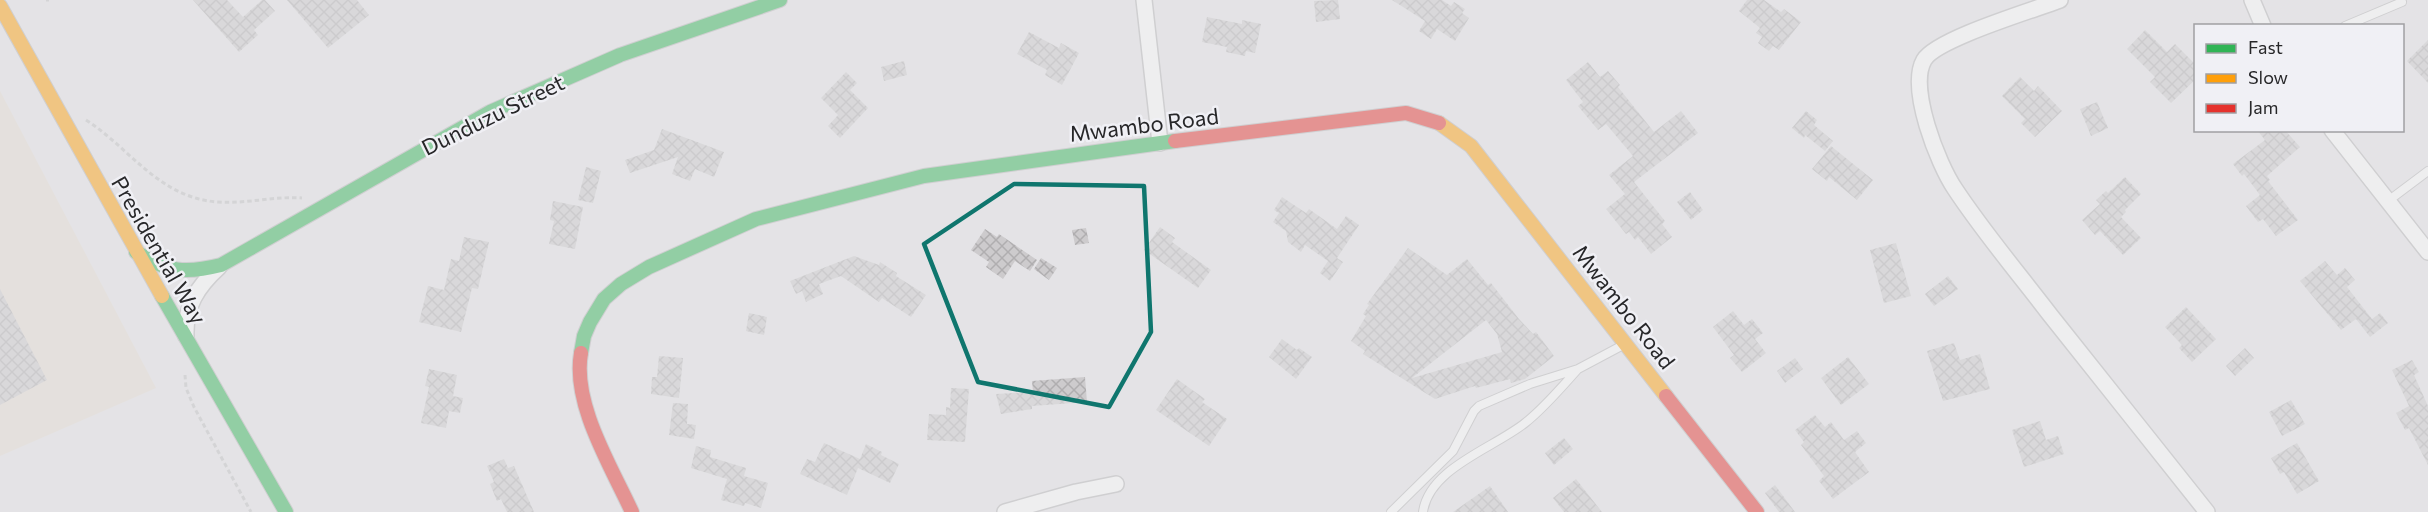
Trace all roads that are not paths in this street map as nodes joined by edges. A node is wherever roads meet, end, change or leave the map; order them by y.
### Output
1 (780, 0) edge
2 (1144, 0) edge
3 (2060, 0) edge
4 (2252, 0) edge
5 (2402, 2) dead end
6 (0, 6) edge
7 (2262, 24) edge
8 (2350, 24) edge
9 (2334, 132) edge
10 (1160, 143) junction
11 (2428, 171) edge
12 (2388, 201) junction
13 (135, 252) junction
14 (2428, 252) edge
15 (221, 265) junction
16 (186, 340) junction
17 (1626, 343) junction
18 (1578, 369) junction
19 (1116, 484) dead end
20 (286, 512) edge
21 (632, 512) edge
22 (1005, 512) edge
23 (1391, 512) edge
24 (1423, 512) edge
25 (1756, 512) edge
26 (2207, 512) edge

1 - 15 street, Dunduzu Street
2 - 10 street
3 - 26 street
4 - 7 street
5 - 8 lane
6 - 13 street, Presidential Way
9 - 12 street
10 - 17 street, Mwambo Road
10 - 21 street, Mwambo Road
11 - 12 lane
12 - 14 street
13 - 15 street, Dunduzu Street
13 - 16 street, Presidential Way
15 - 16 street, Dunduzu Street
16 - 20 street, Presidential Way
17 - 18 lane
17 - 25 street, Mwambo Road
18 - 23 lane
18 - 24 lane
19 - 22 street

